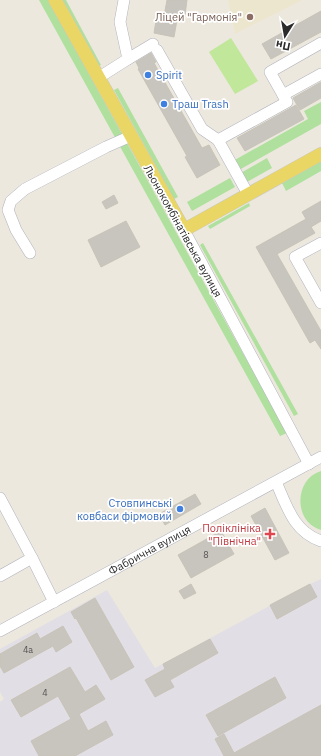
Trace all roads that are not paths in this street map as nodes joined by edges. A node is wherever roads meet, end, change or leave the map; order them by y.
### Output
1 (55, 0) edge
2 (124, 0) edge
3 (321, 43) edge
4 (128, 59) junction
5 (321, 74) edge
6 (98, 78) junction
7 (283, 95) junction
8 (131, 136) junction
9 (218, 140) junction
10 (321, 154) edge
11 (248, 194) junction
12 (184, 230) junction
13 (321, 243) edge
14 (30, 253) dead end
15 (321, 303) edge
16 (321, 457) edge
17 (309, 464) junction
18 (276, 482) junction
19 (0, 498) edge
20 (321, 541) edge
21 (32, 558) junction
22 (0, 576) edge
23 (54, 602) junction
24 (0, 631) edge

1 - 6 main road, Льонокомбінатівська вулиця
2 - 4 street
3 - 7 street
4 - 6 street
4 - 9 street
5 - 7 street
6 - 8 main road, Льонокомбінатівська вулиця
7 - 9 street
8 - 12 main road, Льонокомбінатівська вулиця
8 - 14 street
9 - 11 street
10 - 11 main road
11 - 12 main road
12 - 17 street, Льонокомбінатівська вулиця
13 - 15 street
16 - 17 street, Фабрична вулиця
17 - 18 street, Фабрична вулиця
18 - 20 street
18 - 23 street, Фабрична вулиця
19 - 21 street
21 - 22 street
21 - 23 street
23 - 24 street, Фабрична вулиця

